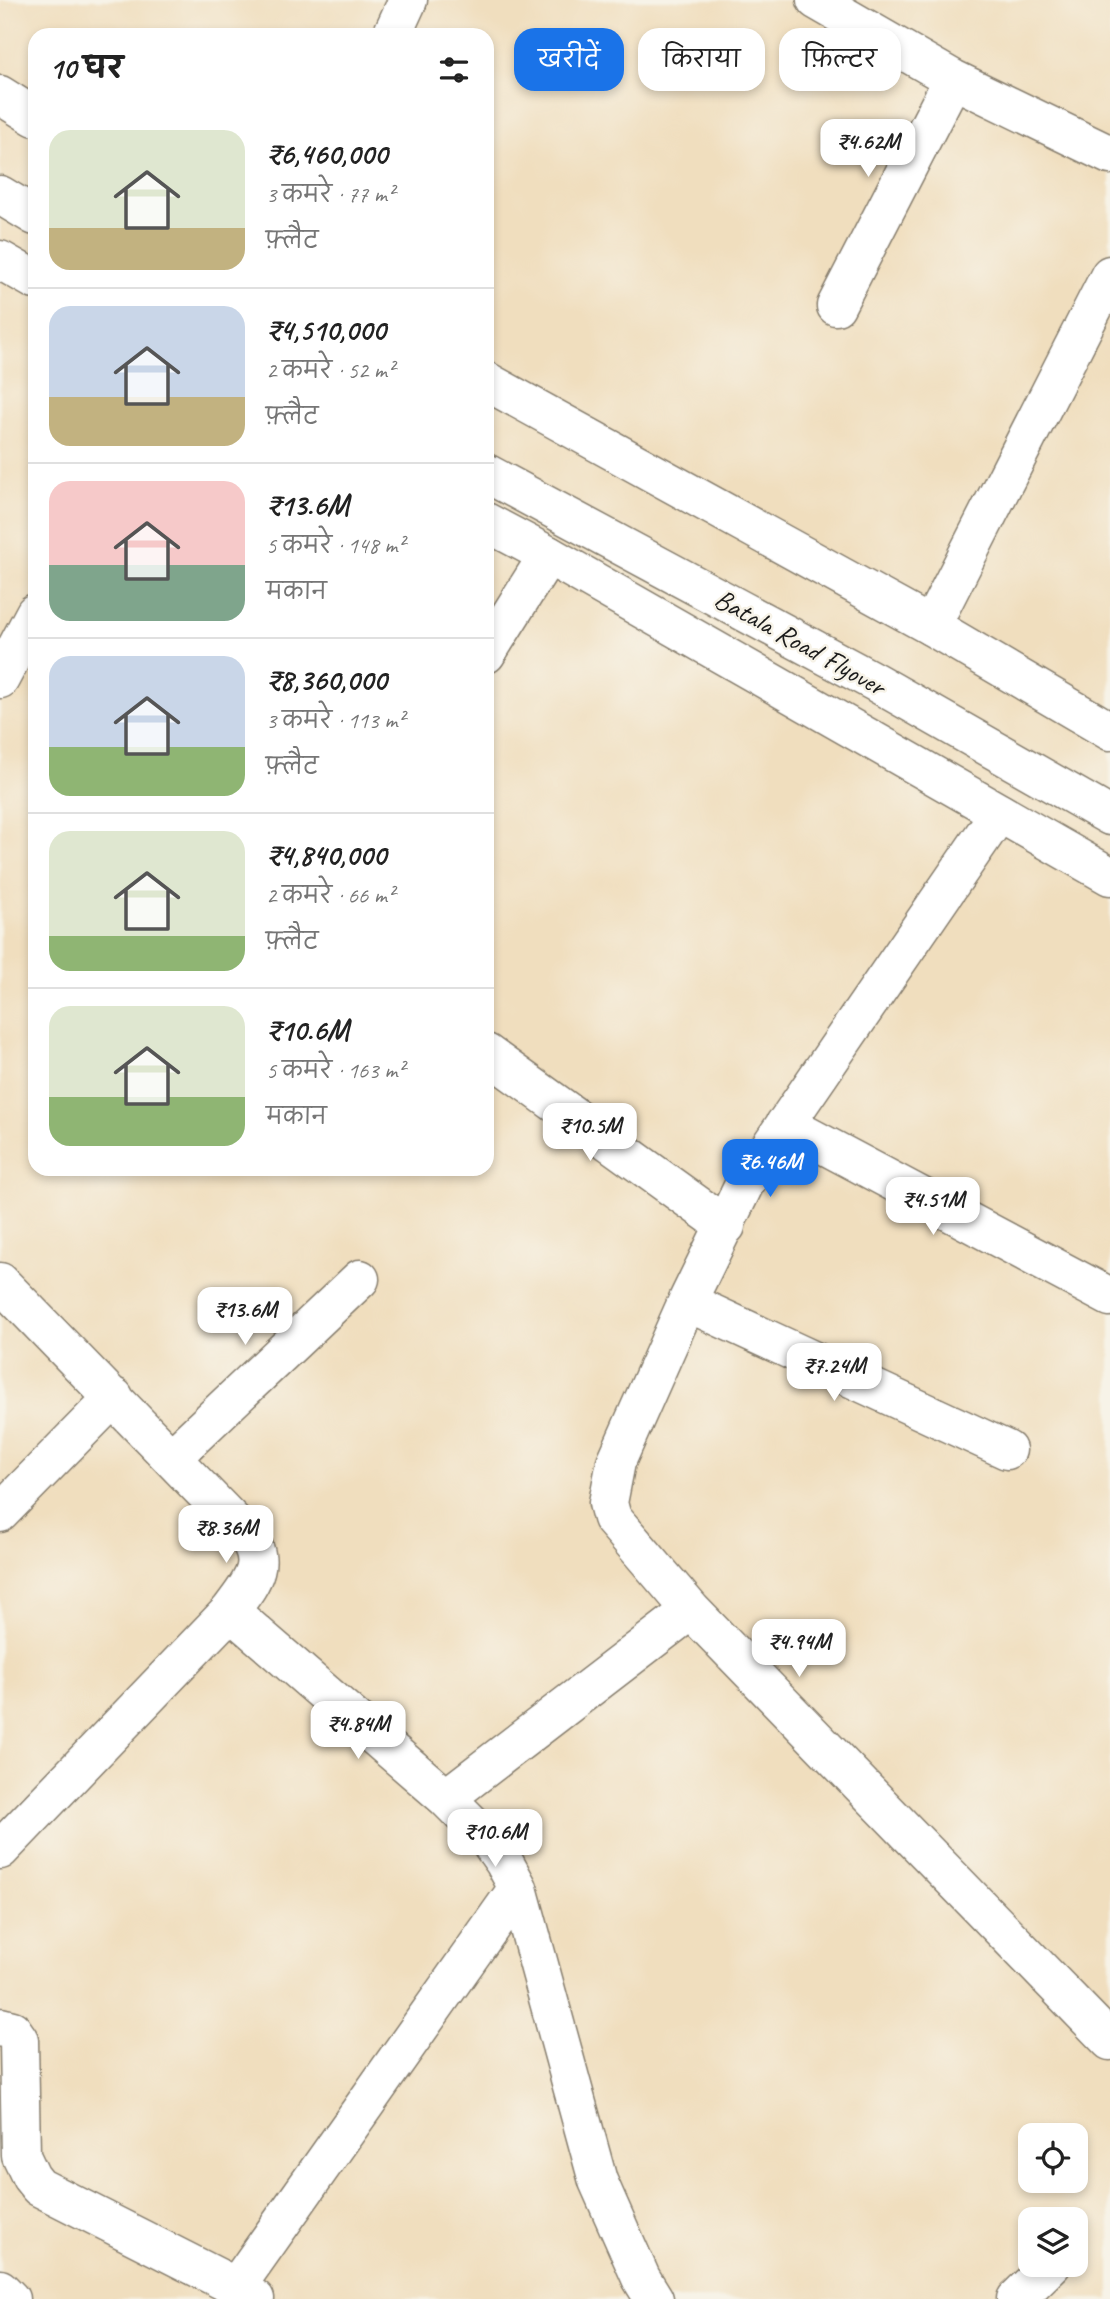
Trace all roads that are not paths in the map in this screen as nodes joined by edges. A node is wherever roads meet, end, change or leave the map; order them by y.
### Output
1 (408, 0) edge
2 (816, 0) edge
3 (395, 28) edge
4 (953, 79) junction
5 (0, 95) edge
6 (28, 113) edge
7 (1110, 155) edge
8 (0, 195) edge
9 (28, 212) edge
10 (0, 260) edge
11 (1110, 275) edge
12 (28, 276) edge
13 (835, 306) dead end
14 (494, 385) edge
15 (494, 477) edge
16 (494, 526) edge
17 (548, 555) junction
18 (28, 626) edge
19 (931, 626) junction
20 (494, 641) edge
21 (0, 679) edge
22 (1110, 731) edge
23 (999, 813) junction
24 (1110, 816) edge
25 (1110, 876) edge
26 (494, 1059) edge
27 (785, 1124) junction
28 (726, 1226) junction
29 (359, 1279) dead end
30 (0, 1282) edge
31 (1110, 1297) edge
32 (687, 1302) junction
33 (114, 1397) junction
34 (1007, 1450) dead end
35 (172, 1457) junction
36 (0, 1513) edge
37 (691, 1610) junction
38 (230, 1611) junction
39 (446, 1798) junction
40 (0, 1850) edge
41 (518, 1888) junction
42 (0, 2027) edge
43 (1110, 2041) edge
44 (1039, 2277) edge
45 (0, 2289) edge
46 (245, 2293) edge
47 (10, 2299) edge
48 (654, 2299) edge
49 (1016, 2299) edge

1 - 3 street
2 - 4 street
4 - 7 street
4 - 13 street
5 - 6 street
8 - 9 street
10 - 12 street
11 - 19 street
14 - 19 street
15 - 24 street, Batala Road Flyover
16 - 17 street
17 - 20 street
17 - 23 street
18 - 21 street
19 - 22 street
23 - 25 street
23 - 27 street
26 - 28 street
27 - 28 street
27 - 31 street
28 - 32 street
29 - 35 street
30 - 33 street
32 - 34 street
32 - 37 street
33 - 35 street
33 - 36 street
35 - 38 street
37 - 39 street
37 - 43 street
38 - 39 street
38 - 40 street
39 - 41 street
41 - 46 street
41 - 48 street
42 - 46 street
44 - 49 street
45 - 47 street

